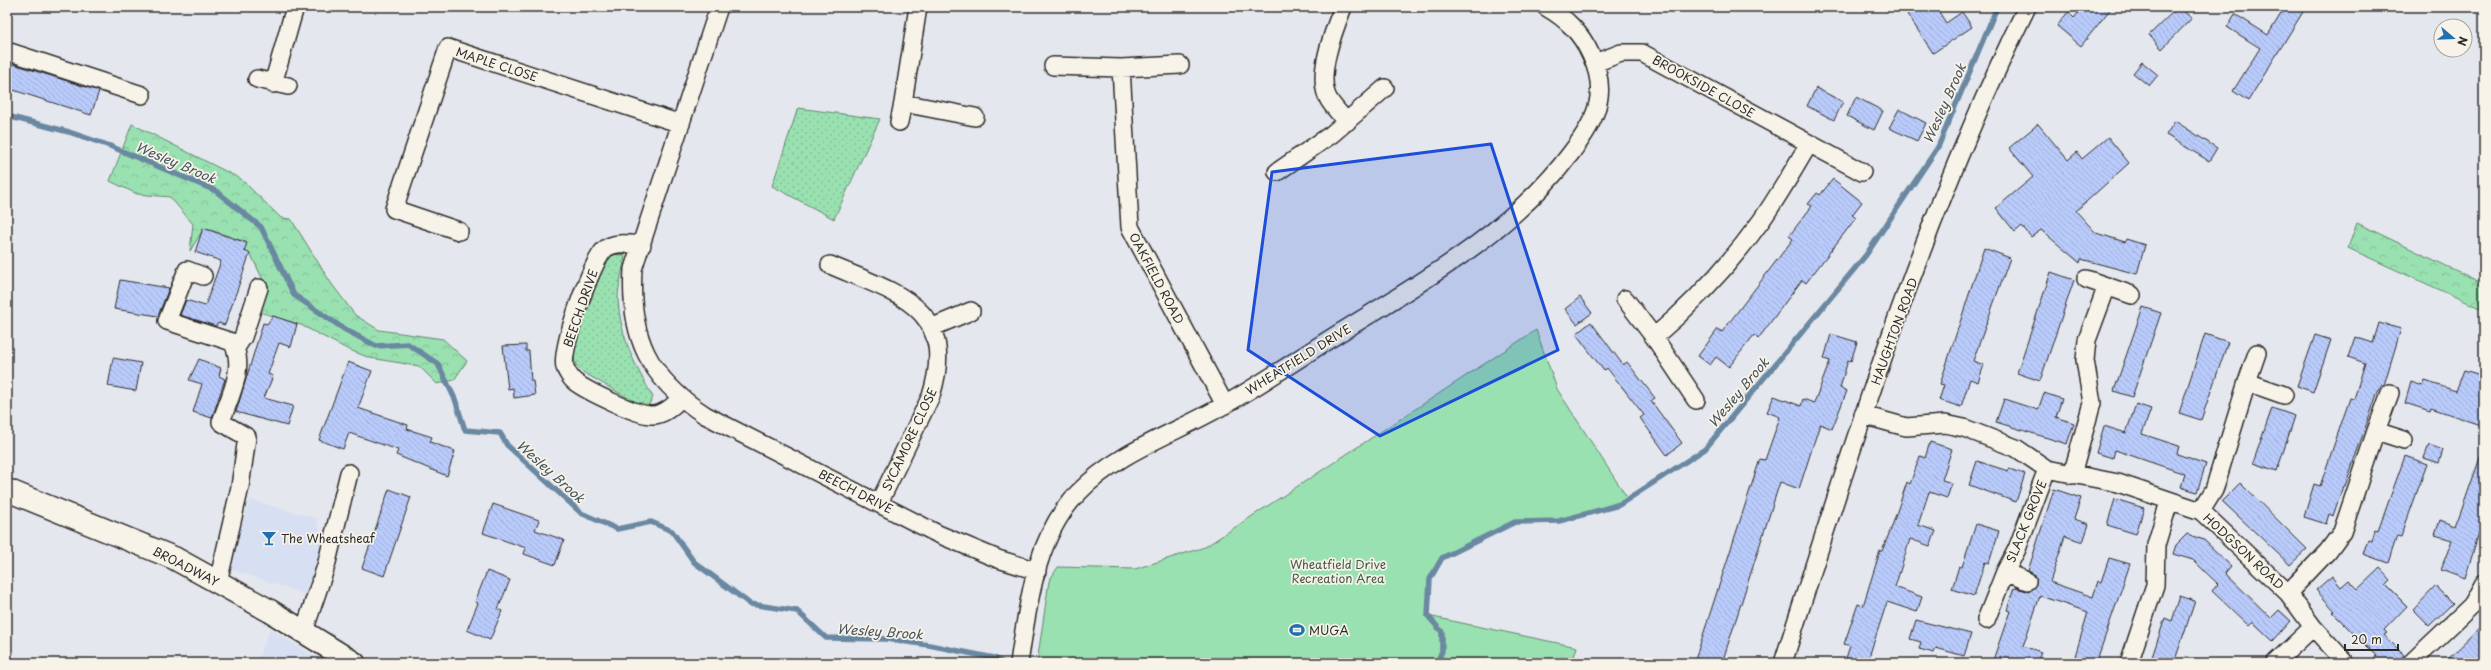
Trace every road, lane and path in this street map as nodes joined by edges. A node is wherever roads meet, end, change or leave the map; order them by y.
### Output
1 (294, 7) edge
2 (719, 7) edge
3 (918, 7) edge
4 (1343, 7) edge
5 (1546, 7) edge
6 (2027, 7) edge
7 (7, 51) edge
8 (1595, 62) junction
9 (1180, 65) dead end
10 (1053, 66) dead end
11 (1121, 68) junction
12 (273, 83) dead end
13 (1385, 88) dead end
14 (142, 94) dead end
15 (903, 103) junction
16 (975, 117) dead end
17 (899, 122) dead end
18 (1347, 122) junction
19 (682, 124) junction
20 (1809, 144) junction
21 (1277, 172) dead end
22 (1862, 172) dead end
23 (459, 231) dead end
24 (642, 245) junction
25 (830, 265) dead end
26 (203, 276) dead end
27 (2086, 278) dead end
28 (2107, 286) junction
29 (259, 288) dead end
30 (2132, 295) dead end
31 (1625, 299) dead end
32 (971, 311) dead end
33 (933, 327) junction
34 (1654, 337) junction
35 (236, 348) junction
36 (2257, 353) dead end
37 (2247, 382) junction
38 (2390, 393) dead end
39 (2284, 395) dead end
40 (680, 399) junction
41 (1696, 400) dead end
42 (1225, 405) junction
43 (1863, 415) junction
44 (2376, 430) junction
45 (2404, 440) dead end
46 (2047, 469) junction
47 (349, 473) dead end
48 (2072, 475) junction
49 (7, 490) edge
50 (2169, 502) junction
51 (879, 503) junction
52 (2201, 511) junction
53 (1037, 571) junction
54 (2005, 572) junction
55 (2027, 581) dead end
56 (218, 582) junction
57 (2484, 583) edge
58 (2288, 592) junction
59 (1986, 620) dead end
60 (2313, 627) junction
61 (304, 632) junction
62 (1020, 656) edge
63 (354, 663) edge
64 (1783, 663) edge
65 (2129, 663) edge
66 (2275, 663) edge
67 (2346, 663) edge
68 (2411, 663) edge

1 - 12 street
2 - 19 street, BEECH DRIVE
3 - 15 street
4 - 18 street
5 - 8 street
6 - 43 street, HAUGHTON ROAD
7 - 14 street
8 - 20 street, BROOKSIDE CLOSE
8 - 42 street, WHEATFIELD DRIVE
9 - 11 street
10 - 11 street
11 - 42 street, OAKFIELD ROAD
13 - 18 street
15 - 16 street
15 - 17 street
18 - 21 street
19 - 23 street, MAPLE CLOSE
19 - 24 street, BEECH DRIVE
20 - 22 street, BROOKSIDE CLOSE
20 - 34 street
24 - 40 street, BEECH DRIVE
24 - 40 street, BEECH DRIVE
25 - 33 street
26 - 35 street
27 - 28 street
28 - 30 street
28 - 48 street
29 - 35 street
31 - 34 street
32 - 33 street
33 - 51 street, SYCAMORE CLOSE
34 - 41 street
35 - 56 street
36 - 37 street
37 - 39 street
37 - 52 street
38 - 44 street
40 - 51 street, BEECH DRIVE
42 - 53 street, WHEATFIELD DRIVE
43 - 46 street, HODGSON ROAD
43 - 64 street, HAUGHTON ROAD
44 - 45 street
44 - 58 street
46 - 48 street, HODGSON ROAD
46 - 54 street, SLACK GROVE
47 - 61 street
48 - 50 street, HODGSON ROAD
49 - 56 main road, BROADWAY
50 - 52 street, HODGSON ROAD
50 - 65 street
51 - 53 street, BEECH DRIVE
52 - 58 street, HODGSON ROAD
53 - 62 street, WHEATFIELD DRIVE
54 - 55 street, SLACK GROVE
54 - 59 street, SLACK GROVE
56 - 61 main road, BROADWAY
57 - 68 street
58 - 60 street, HODGSON ROAD
60 - 66 street
60 - 67 street, HODGSON ROAD
61 - 63 main road, BROADWAY

